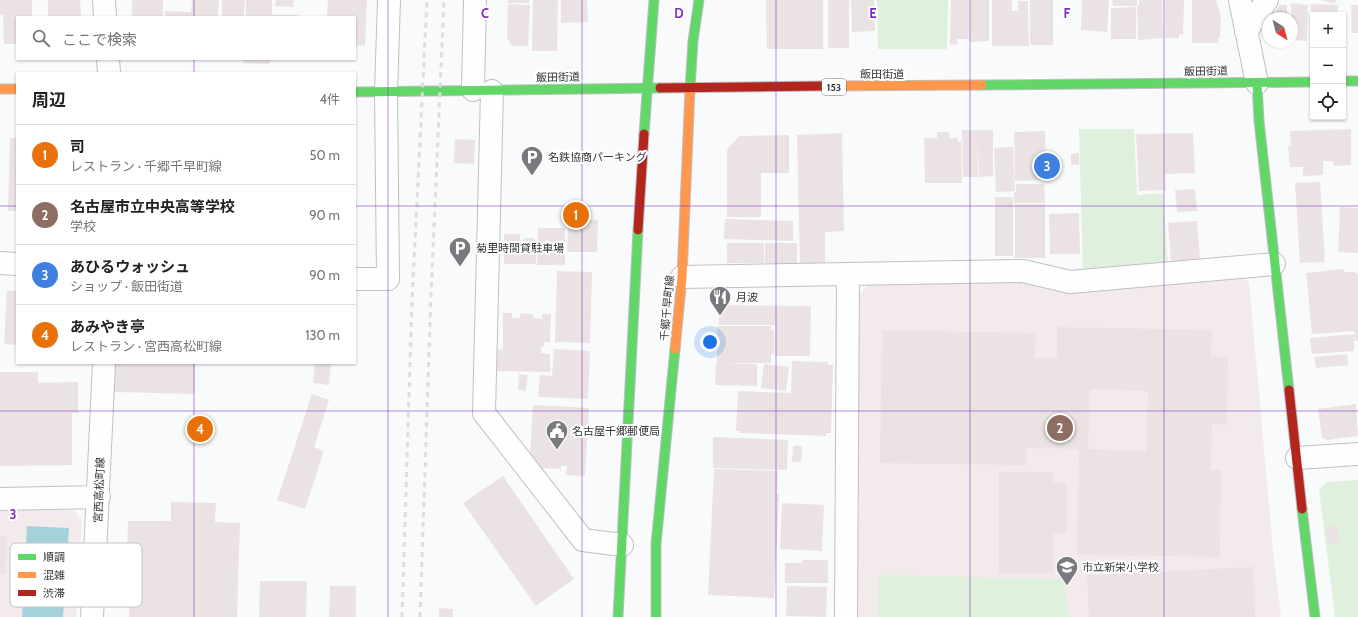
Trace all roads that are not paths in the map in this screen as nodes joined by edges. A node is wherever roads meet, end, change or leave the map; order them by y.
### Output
1 (104, 0) edge
2 (389, 0) edge
3 (475, 0) edge
4 (654, 0) edge
5 (699, 0) edge
6 (1240, 0) edge
7 (1267, 0) edge
8 (105, 16) edge
9 (1246, 32) junction
10 (108, 60) edge
11 (109, 72) edge
12 (1346, 81) edge
13 (1358, 81) edge
14 (1310, 82) edge
15 (1257, 83) junction
16 (690, 87) junction
17 (646, 88) junction
18 (0, 89) edge
19 (16, 89) edge
20 (482, 90) junction
21 (356, 92) edge
22 (386, 93) junction
23 (0, 262) edge
24 (16, 264) edge
25 (1274, 264) junction
26 (848, 274) junction
27 (682, 277) junction
28 (356, 278) edge
29 (104, 364) edge
30 (1358, 454) edge
31 (1297, 458) junction
32 (99, 497) junction
33 (0, 500) edge
34 (96, 543) edge
35 (622, 545) junction
36 (93, 607) edge
37 (92, 617) edge
38 (618, 617) edge
39 (656, 617) edge
40 (846, 617) edge
41 (1315, 617) edge

1 - 8 street
2 - 22 street
3 - 20 street
4 - 17 main road
5 - 16 main road, 千郷千早町線
6 - 9 street
7 - 9 street
9 - 15 street
10 - 11 street
12 - 13 main road
14 - 15 main road, 飯田街道 / 153
15 - 16 main road, 飯田街道 / 153
15 - 25 main road
16 - 17 main road, 飯田街道 / 153
16 - 27 main road, 千郷千早町線
17 - 20 main road, 飯田街道 / 153
17 - 35 main road
18 - 19 main road
20 - 22 main road, 飯田街道 / 153
20 - 35 street
21 - 22 main road, 飯田街道 / 153
22 - 28 street
23 - 24 street
25 - 26 street
25 - 31 main road
26 - 27 street
26 - 40 street
27 - 39 main road, 千郷千早町線
29 - 32 street, 宮西高松町線
30 - 31 street
31 - 41 main road
32 - 33 street
32 - 34 street, 宮西高松町線
35 - 38 main road
36 - 37 street, 宮西高松町線

